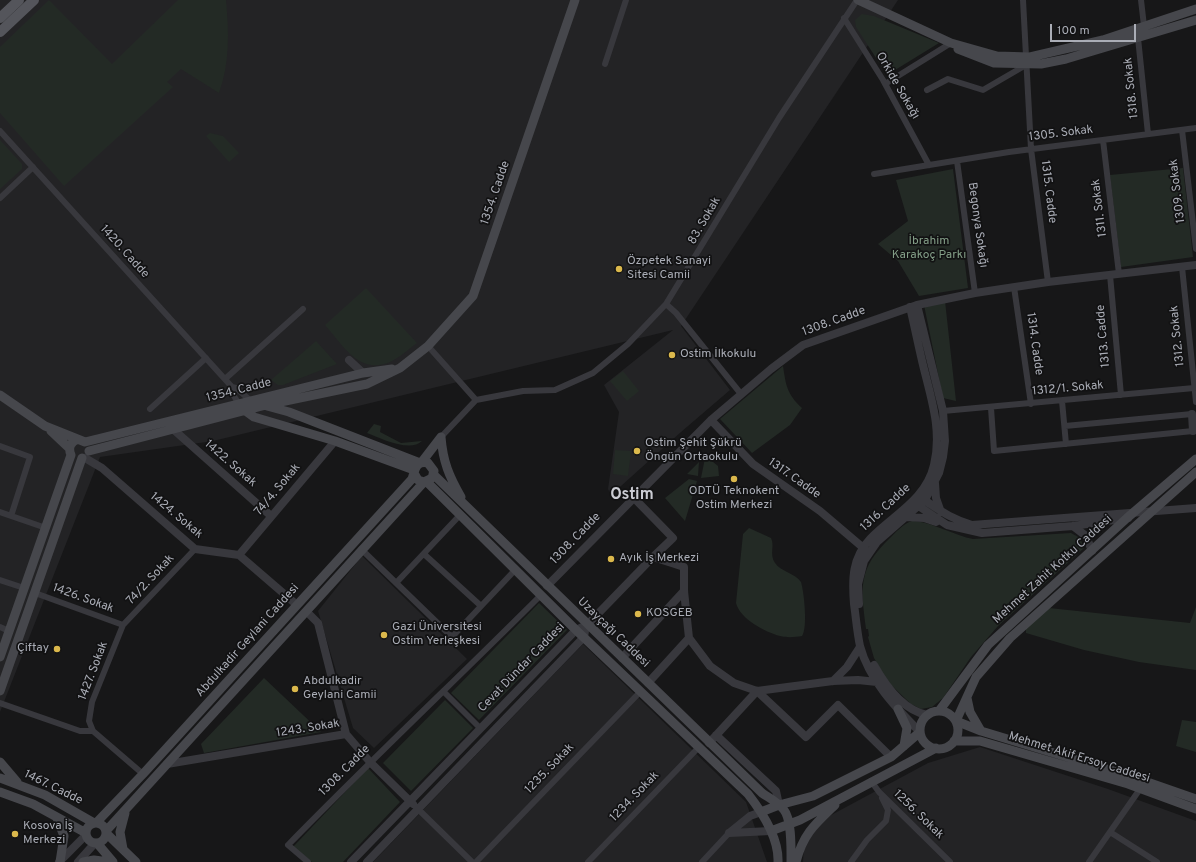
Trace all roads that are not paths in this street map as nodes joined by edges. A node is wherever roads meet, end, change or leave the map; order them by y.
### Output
1 (19, 0) edge
2 (34, 0) edge
3 (575, 0) edge
4 (626, 0) edge
5 (858, 0) edge
6 (1023, 0) edge
7 (1141, 0) edge
8 (1196, 9) edge
9 (0, 18) edge
10 (844, 18) junction
11 (1196, 20) edge
12 (1144, 26) junction
13 (0, 32) edge
14 (1138, 38) junction
15 (951, 43) junction
16 (1026, 61) junction
17 (604, 64) dead end
18 (885, 84) junction
19 (927, 90) dead end
20 (1196, 128) edge
21 (1182, 130) junction
22 (0, 131) edge
23 (1148, 134) junction
24 (1103, 140) junction
25 (1031, 149) junction
26 (957, 160) junction
27 (929, 165) junction
28 (33, 167) junction
29 (874, 174) dead end
30 (0, 198) edge
31 (1196, 249) edge
32 (1196, 265) edge
33 (1182, 267) junction
34 (1119, 274) junction
35 (1110, 275) junction
36 (1048, 282) junction
37 (1014, 287) junction
38 (975, 293) junction
39 (666, 304) junction
40 (914, 306) junction
41 (303, 309) dead end
42 (428, 346) junction
43 (1193, 347) edge
44 (206, 358) junction
45 (400, 368) junction
46 (363, 373) junction
47 (351, 376) junction
48 (225, 378) junction
49 (367, 384) junction
50 (232, 387) junction
51 (355, 387) junction
52 (1194, 388) junction
53 (741, 394) junction
54 (0, 395) edge
55 (1121, 395) junction
56 (300, 399) junction
57 (476, 400) junction
58 (251, 401) junction
59 (1062, 401) junction
60 (1196, 402) edge
61 (239, 404) junction
62 (1031, 404) junction
63 (266, 405) junction
64 (991, 408) junction
65 (150, 409) dead end
66 (943, 411) junction
67 (246, 412) junction
68 (1192, 414) joint
69 (301, 417) junction
70 (711, 420) junction
71 (45, 426) junction
72 (1065, 426) junction
73 (174, 430) junction
74 (1193, 431) joint
75 (441, 437) junction
76 (82, 441) junction
77 (335, 441) junction
78 (1066, 444) junction
79 (0, 446) edge
80 (70, 451) junction
81 (86, 455) junction
82 (1196, 459) edge
83 (417, 467) junction
84 (1196, 472) edge
85 (434, 473) junction
86 (936, 480) junction
87 (425, 482) junction
88 (1173, 494) junction
89 (633, 497) junction
90 (919, 501) junction
91 (466, 506) junction
92 (1196, 508) edge
93 (1176, 510) junction
94 (1152, 511) junction
95 (0, 512) edge
96 (1135, 512) junction
97 (942, 513) junction
98 (460, 515) junction
99 (11, 516) junction
100 (271, 516) junction
101 (906, 517) junction
102 (1128, 518) junction
103 (947, 526) junction
104 (1073, 526) junction
105 (46, 528) junction
106 (195, 549) junction
107 (361, 550) junction
108 (866, 550) junction
109 (1092, 551) junction
110 (424, 554) junction
111 (239, 555) junction
112 (653, 557) junction
113 (515, 570) junction
114 (0, 580) edge
115 (396, 583) junction
116 (547, 586) junction
117 (24, 588) junction
118 (684, 591) junction
119 (35, 594) junction
120 (541, 595) junction
121 (297, 605) junction
122 (481, 606) junction
123 (307, 612) junction
124 (123, 625) junction
125 (587, 625) junction
126 (0, 627) edge
127 (576, 630) junction
128 (10, 631) junction
129 (584, 637) junction
130 (689, 638) junction
131 (860, 647) junction
132 (0, 658) edge
133 (622, 658) junction
134 (833, 681) junction
135 (877, 682) junction
136 (648, 684) junction
137 (0, 691) edge
138 (641, 691) junction
139 (757, 691) junction
140 (444, 692) junction
141 (967, 698) junction
142 (0, 704) edge
143 (898, 709) junction
144 (939, 711) junction
145 (927, 715) junction
146 (956, 721) junction
147 (480, 728) junction
148 (92, 731) junction
149 (981, 731) junction
150 (920, 732) junction
151 (346, 734) junction
152 (716, 735) junction
153 (954, 742) junction
154 (709, 743) junction
155 (904, 746) junction
156 (699, 747) junction
157 (936, 748) junction
158 (891, 757) junction
159 (0, 762) edge
160 (370, 762) junction
161 (167, 764) junction
162 (143, 774) junction
163 (0, 778) edge
164 (871, 781) junction
165 (152, 782) junction
166 (19, 784) junction
167 (1140, 789) junction
168 (0, 792) edge
169 (879, 792) junction
170 (845, 795) junction
171 (1196, 799) edge
172 (410, 801) junction
173 (779, 805) junction
174 (418, 809) junction
175 (1196, 809) edge
176 (125, 812) junction
177 (761, 812) junction
178 (58, 818) junction
179 (95, 823) junction
180 (788, 825) junction
181 (771, 831) junction
182 (106, 832) junction
183 (1110, 832) junction
184 (729, 833) junction
185 (86, 834) junction
186 (96, 843) junction
187 (123, 849) junction
188 (945, 857) junction
189 (60, 862) edge
190 (78, 862) edge
191 (83, 862) edge
192 (110, 862) edge
193 (113, 862) edge
194 (136, 862) edge
195 (308, 862) edge
196 (351, 862) edge
197 (367, 862) edge
198 (472, 862) edge
199 (476, 862) edge
200 (588, 862) edge
201 (702, 862) edge
202 (778, 862) edge
203 (791, 862) edge
204 (796, 862) edge
205 (851, 862) edge
206 (940, 862) edge
207 (950, 862) edge
208 (1089, 862) edge
209 (1157, 862) edge

1 - 9 main road
2 - 13 main road
3 - 42 main road, 1354. Cadde
4 - 17 street
5 - 10 street, 83. Sokak
5 - 15 main road
6 - 16 street, 1315. Cadde
7 - 12 street
8 - 12 main road
10 - 18 street, Orkide Sokağı
10 - 39 street, 83. Sokak
11 - 14 main road
12 - 16 main road
14 - 16 main road
14 - 23 street, 1318. Sokak
15 - 16 main road
15 - 18 street
16 - 19 street
16 - 25 street, 1315. Cadde
18 - 27 street, Orkide Sokağı
20 - 21 street, 1305. Sokak
21 - 23 street, 1305. Sokak
21 - 31 street, 1309. Sokak
22 - 28 street, 1420. Cadde
23 - 24 street, 1305. Sokak
24 - 25 street, 1305. Sokak
24 - 34 street, 1311. Sokak
25 - 26 street, 1305. Sokak
25 - 36 street, 1315. Cadde
26 - 27 street, 1305. Sokak
26 - 38 street, Begonya Sokağı
27 - 29 street, 1305. Sokak
28 - 30 street
28 - 44 street, 1420. Cadde
32 - 33 street, 1308. Cadde
33 - 34 street, 1308. Cadde
33 - 43 street, 1312. Sokak
34 - 35 street, 1308. Cadde
35 - 36 street, 1308. Cadde
35 - 55 street, 1313. Cadde
36 - 37 street, 1308. Cadde
37 - 38 street, 1308. Cadde
37 - 62 street, 1314. Cadde
38 - 40 street, 1308. Cadde
39 - 53 street
39 - 57 street, 83. Sokak
40 - 53 street, 1308. Cadde
40 - 66 street, 1316. Cadde
40 - 90 street, 1316. Cadde
41 - 48 street
42 - 45 main road, 1354. Cadde
42 - 57 street
43 - 52 street, 1312. Sokak
44 - 48 street, 1420. Cadde
44 - 65 street
45 - 46 main road, 1354. Cadde
45 - 49 main road, 1354. Cadde
46 - 47 main road, 1354. Cadde
46 - 47 street
46 - 49 main road
47 - 51 main road
47 - 58 main road, 1354. Cadde
48 - 50 street, 1420. Cadde
49 - 51 main road, 1354. Cadde
50 - 58 street, 1420. Cadde
50 - 61 street, 1420. Cadde
51 - 56 main road, 1354. Cadde
52 - 55 street, 1312/1. Sokak
52 - 60 street, 1312. Sokak
53 - 70 street, 1308. Cadde
54 - 71 main road
55 - 59 street, 1312/1. Sokak
56 - 63 main road, 1354. Cadde
56 - 69 main road
57 - 75 street
58 - 61 main road, 1354. Cadde
58 - 63 main road
59 - 62 street, 1312/1. Sokak
59 - 72 street
61 - 67 main road
61 - 76 main road, 1354. Cadde
62 - 64 street, 1312/1. Sokak
63 - 67 main road, 1354. Cadde
63 - 69 main road
64 - 66 street, 1312/1. Sokak
64 - 78 street
66 - 86 street, 1316. Cadde
67 - 73 main road, 1354. Cadde
67 - 77 main road
68 - 72 street
68 - 74 street
69 - 83 main road
70 - 89 street, 1308. Cadde
70 - 108 street, 1317. Cadde
71 - 76 main road
71 - 80 main road
72 - 78 street
73 - 81 main road, 1354. Cadde
73 - 100 street, 1422. Sokak
74 - 78 street
75 - 83 main road, Abdulkadir Geylani Caddesi
75 - 85 main road
75 - 91 main road
76 - 80 main road, 1354. Cadde
76 - 81 main road
77 - 83 main road
77 - 100 street, 74/4. Sokak
79 - 99 street
80 - 81 main road, 1354. Cadde
80 - 105 main road, 1354. Cadde
81 - 106 street, 1424. Sokak
81 - 119 main road
82 - 96 main road, Mehmet Zahit Kotku Caddesi
83 - 85 main road, Uzayçağı Caddesi
83 - 87 main road, Uzayçağı Caddesi
83 - 121 main road, Abdulkadir Geylani Caddesi
84 - 88 main road, Mehmet Zahit Kotku Caddesi
85 - 87 main road, Abdulkadir Geylani Caddesi
85 - 91 main road, Uzayçağı Caddesi
86 - 90 street, 1316. Cadde
86 - 97 street
87 - 98 main road, Uzayçağı Caddesi
87 - 107 main road, Abdulkadir Geylani Caddesi
88 - 93 street
88 - 94 main road, Mehmet Zahit Kotku Caddesi
89 - 112 street
89 - 116 street, 1308. Cadde
90 - 97 street
90 - 101 street, 1316. Cadde
90 - 103 street
90 - 108 street, 1316. Cadde
91 - 116 main road, Uzayçağı Caddesi
92 - 93 street
93 - 94 street
94 - 96 street
94 - 102 street
94 - 141 main road, Mehmet Zahit Kotku Caddesi
95 - 99 street
96 - 97 street
96 - 102 main road, Mehmet Zahit Kotku Caddesi
98 - 110 street
98 - 113 main road, Uzayçağı Caddesi
99 - 105 street
100 - 111 street, 74/4. Sokak
101 - 103 street
101 - 108 street, 1316. Cadde
102 - 104 street
102 - 109 main road, Mehmet Zahit Kotku Caddesi
103 - 104 street
104 - 109 street
105 - 117 main road, 1354. Cadde
106 - 111 street, 1424. Sokak
106 - 124 street, 74/2. Sokak
107 - 115 street
107 - 123 main road, Abdulkadir Geylani Caddesi
108 - 131 street, 1316. Cadde
108 - 145 street, 1316. Cadde
109 - 144 main road, Mehmet Zahit Kotku Caddesi
110 - 115 street
110 - 122 street
111 - 121 street
112 - 118 street
112 - 125 street
113 - 120 main road, Uzayçağı Caddesi
113 - 122 street
114 - 117 street
115 - 122 street
116 - 125 main road, Uzayçağı Caddesi
117 - 128 main road, 1354. Cadde
118 - 130 street
118 - 133 street
119 - 124 street, 1426. Sokak
119 - 137 main road
120 - 127 main road, Uzayçağı Caddesi
120 - 140 street, 1308. Cadde
121 - 123 main road
121 - 162 main road, Abdulkadir Geylani Caddesi
123 - 151 street
123 - 161 main road, Abdulkadir Geylani Caddesi
124 - 148 street, 1427. Sokak
125 - 127 street, Cevat Dündar Caddesi
125 - 129 street, Cevat Dündar Caddesi
125 - 133 main road, Uzayçağı Caddesi
126 - 128 street
127 - 129 main road, Uzayçağı Caddesi
127 - 147 street, Cevat Dündar Caddesi
128 - 132 main road, 1354. Cadde
129 - 138 main road, Uzayçağı Caddesi
129 - 174 street, Cevat Dündar Caddesi
130 - 136 street
130 - 139 street
131 - 134 street
131 - 135 street, 1316. Cadde
133 - 136 main road, Uzayçağı Caddesi
134 - 135 street
134 - 139 street
135 - 143 street, 1316. Cadde
136 - 154 main road, Uzayçağı Caddesi
138 - 156 main road, Uzayçağı Caddesi
138 - 199 street, 1235. Sokak
139 - 152 street
139 - 158 street
140 - 147 street
140 - 160 street, 1308. Cadde
141 - 146 main road, Mehmet Zahit Kotku Caddesi
141 - 149 main road
142 - 148 street
143 - 150 street, 1316. Cadde
143 - 155 main road
144 - 145 main road
144 - 146 main road
145 - 150 main road
146 - 149 main road, Mehmet Akif Ersoy Caddesi
146 - 153 main road
147 - 172 street, Cevat Dündar Caddesi
148 - 162 street
149 - 171 main road, Mehmet Akif Ersoy Caddesi
150 - 155 main road
150 - 157 main road
151 - 160 street, 1243. Sokak
151 - 161 street, 1243. Sokak
152 - 154 street
152 - 173 street
153 - 157 main road
153 - 167 main road, Mehmet Akif Ersoy Caddesi
154 - 173 main road, Uzayçağı Caddesi
155 - 158 main road
156 - 177 main road, Uzayçağı Caddesi
156 - 200 street, 1234. Sokak
157 - 164 main road
158 - 173 main road
159 - 166 main road
160 - 172 street, 1243. Sokak
160 - 195 street, 1308. Cadde
161 - 165 main road, Abdulkadir Geylani Caddesi
162 - 165 main road
162 - 179 main road, Abdulkadir Geylani Caddesi
163 - 166 main road, 1467. Cadde
164 - 169 street, 1256. Sokak
164 - 170 main road
165 - 176 main road, Abdulkadir Geylani Caddesi
166 - 179 main road, 1467. Cadde
167 - 175 main road, Mehmet Akif Ersoy Caddesi
167 - 183 street
168 - 178 main road, 1467. Cadde
169 - 188 street, 1256. Sokak
169 - 205 street
170 - 180 main road
170 - 204 main road
172 - 174 street, 1243. Sokak
172 - 196 street, Cevat Dündar Caddesi
173 - 177 main road
173 - 180 main road
174 - 197 street, Cevat Dündar Caddesi
174 - 198 street, 1243. Sokak
176 - 182 main road, Abdulkadir Geylani Caddesi
176 - 187 main road
177 - 181 main road, Uzayçağı Caddesi
177 - 184 street
178 - 185 main road, 1467. Cadde
178 - 189 main road
179 - 182 main road
179 - 185 main road
180 - 181 main road
180 - 203 main road
181 - 184 street
181 - 202 main road
182 - 186 main road
182 - 187 main road
183 - 208 street
183 - 209 street
184 - 201 street
185 - 186 main road
185 - 189 street
186 - 190 street
186 - 193 main road
187 - 194 main road
188 - 206 street
188 - 207 street, 1256. Sokak
191 - 192 main road

